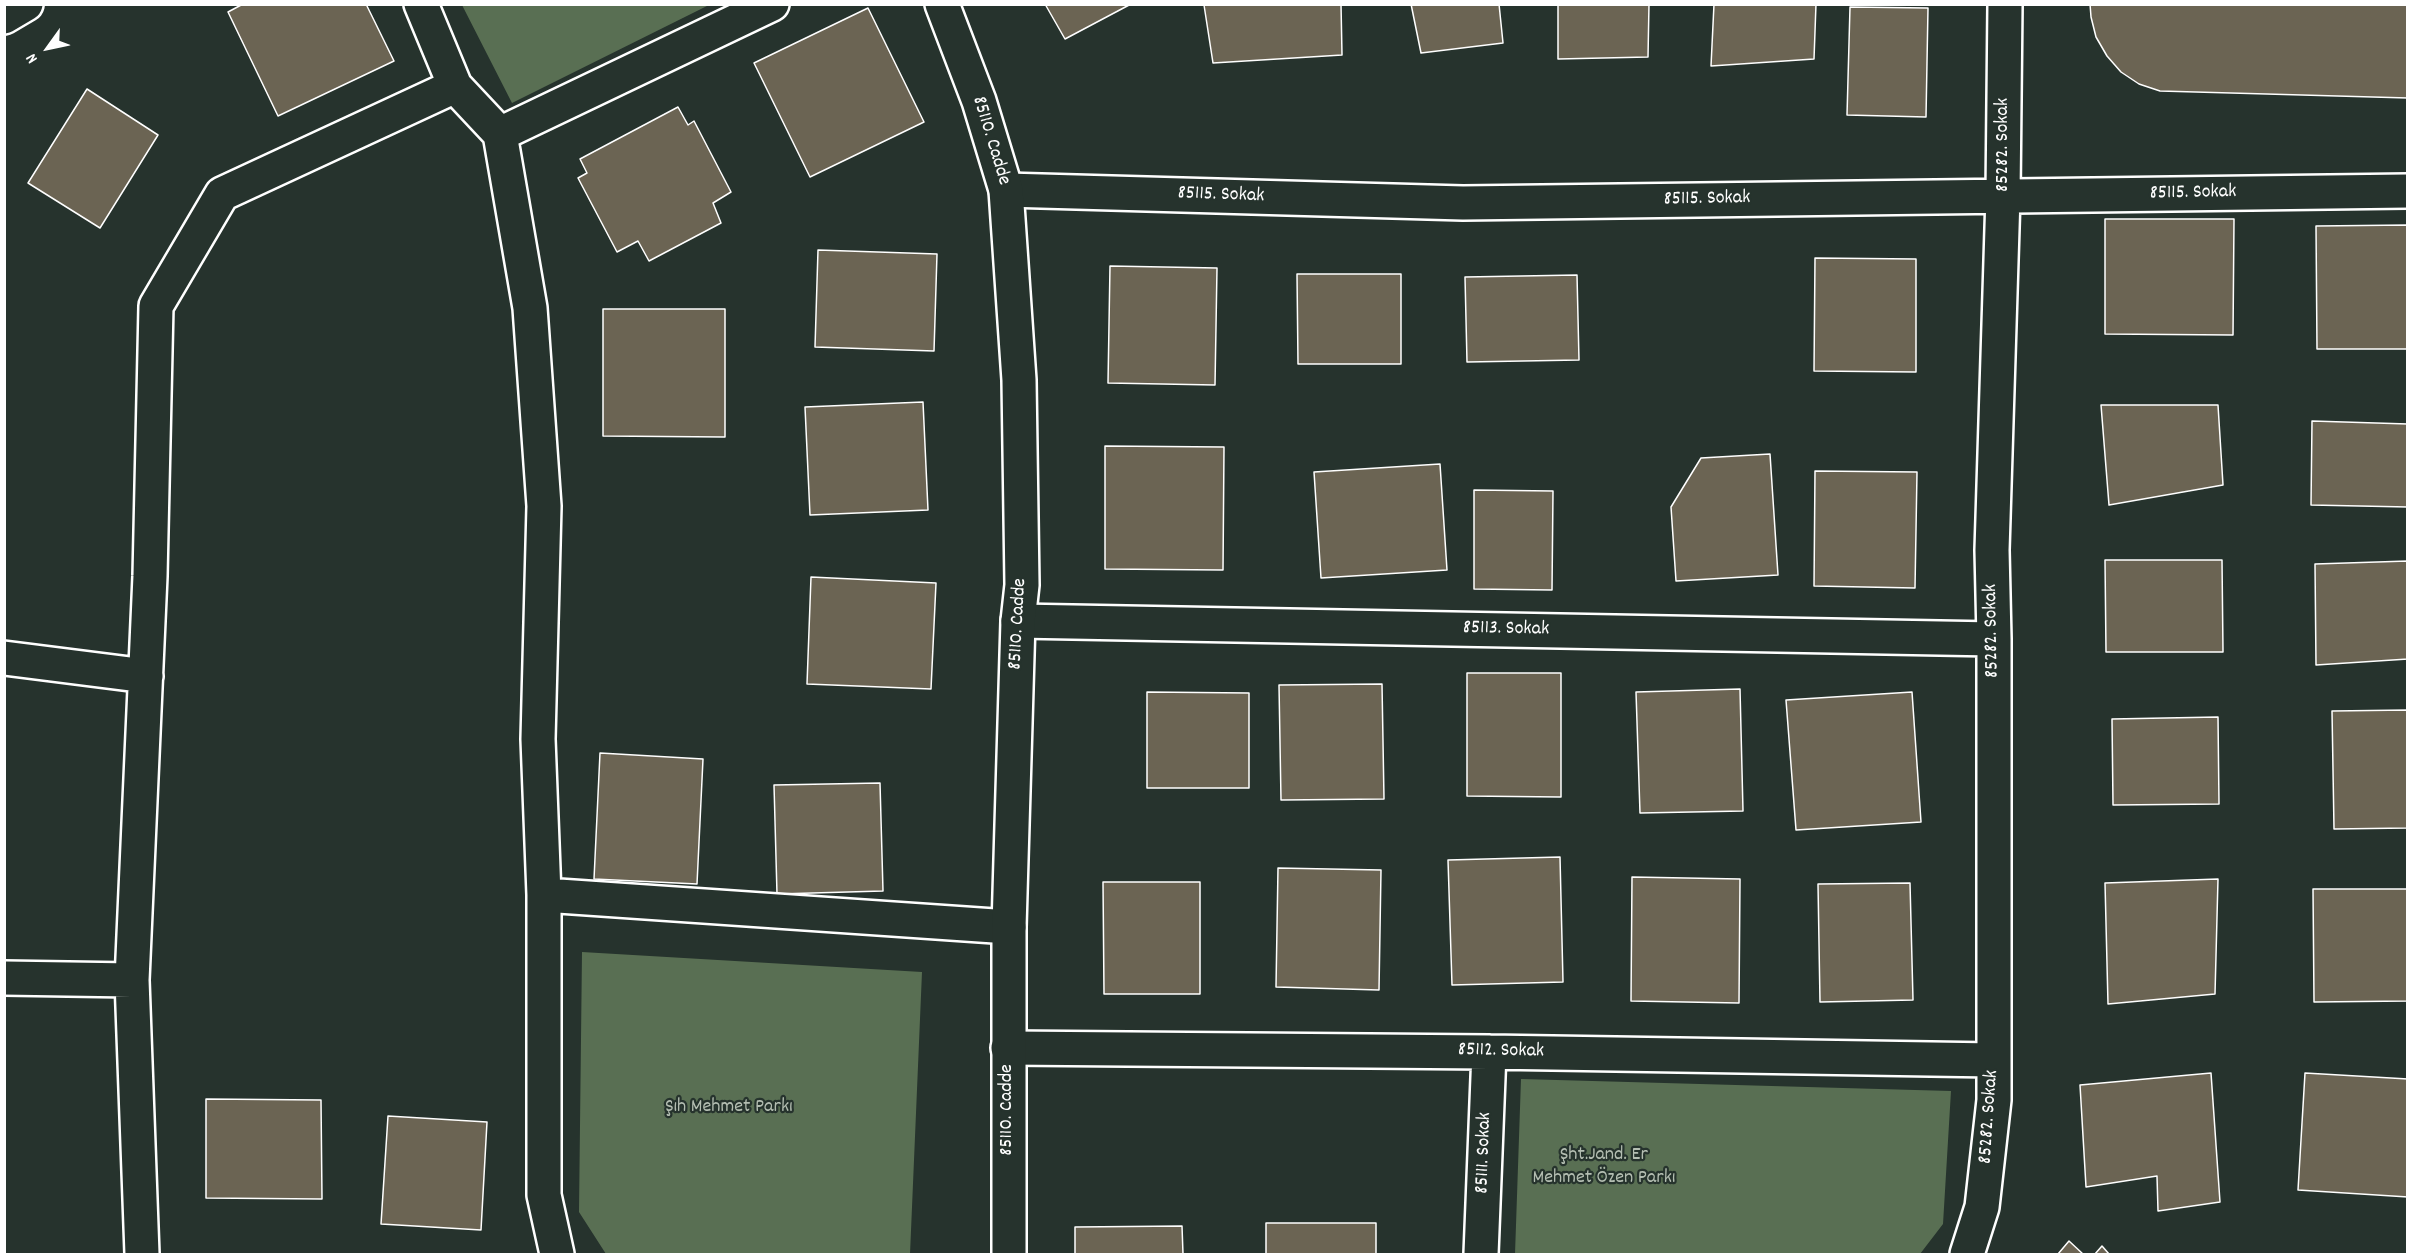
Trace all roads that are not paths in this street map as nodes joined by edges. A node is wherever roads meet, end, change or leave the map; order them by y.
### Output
1 (26, 4) edge
2 (421, 4) edge
3 (772, 4) edge
4 (942, 4) edge
5 (2005, 4) edge
6 (4, 17) edge
7 (455, 86) junction
8 (500, 134) junction
9 (1006, 190) junction
10 (2408, 191) edge
11 (2003, 196) junction
12 (1018, 621) junction
13 (1994, 639) junction
14 (4, 658) edge
15 (146, 676) junction
16 (544, 895) junction
17 (1009, 927) junction
18 (4, 978) edge
19 (132, 980) junction
20 (1008, 1048) junction
21 (1489, 1052) junction
22 (1994, 1060) junction
23 (142, 1254) edge
24 (557, 1254) edge
25 (1009, 1254) edge
26 (1481, 1254) edge
27 (1967, 1254) edge

1 - 6 street
2 - 7 street
3 - 8 street
4 - 9 street, 85110. Cadde
5 - 11 street, 85282. Sokak
7 - 8 street
7 - 15 street
8 - 16 street
9 - 11 street, 85115. Sokak
9 - 12 street, 85110. Cadde
10 - 11 street, 85115. Sokak
11 - 13 street, 85282. Sokak
12 - 13 street, 85113. Sokak
12 - 17 street, 85110. Cadde
13 - 22 street, 85282. Sokak
14 - 15 street
15 - 19 street
16 - 17 street
16 - 24 street
17 - 20 street, 85110. Cadde
18 - 19 street
19 - 23 street
20 - 21 street, 85112. Sokak
20 - 25 street, 85110. Cadde
21 - 22 street, 85112. Sokak
21 - 26 street, 85111. Sokak
22 - 27 street, 85282. Sokak

